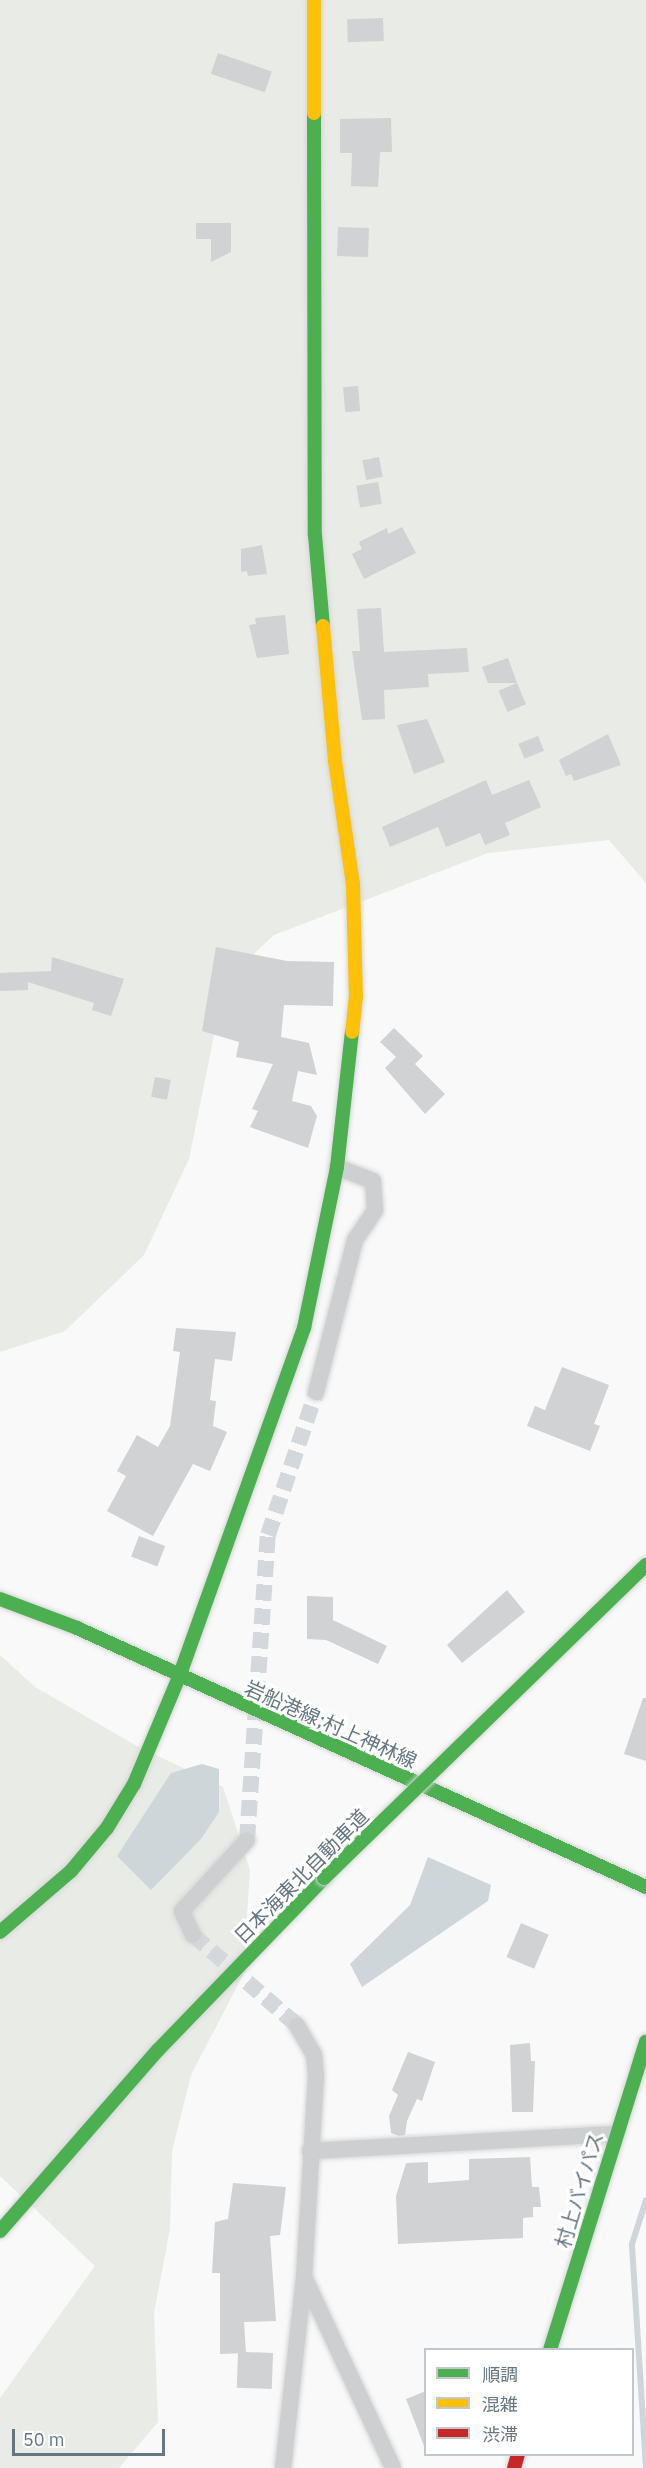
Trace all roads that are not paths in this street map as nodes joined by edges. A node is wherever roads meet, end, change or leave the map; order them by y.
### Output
1 (314, 0) edge
2 (337, 1167) junction
3 (316, 1392) tunnel mouth
4 (646, 1565) edge
5 (0, 1599) edge
6 (179, 1677) junction
7 (125, 1763) dead end
8 (247, 1840) tunnel mouth
9 (646, 1887) edge
10 (27, 1888) dead end
11 (5, 1906) dead end
12 (0, 1932) edge
13 (193, 1935) tunnel mouth
14 (297, 2025) tunnel mouth
15 (646, 2042) edge
16 (616, 2134) junction
17 (310, 2151) junction
18 (0, 2230) edge
19 (304, 2278) junction
20 (550, 2348) edge
21 (283, 2468) edge
22 (393, 2468) edge

1 - 2 main road
2 - 3 street
2 - 6 main road
4 - 18 main road, 日本海東北自動車道, bridge
5 - 6 main road, 岩船港線;村上神林線
6 - 7 main road
6 - 9 main road, 岩船港線;村上神林線
6 - 12 main road
8 - 13 street
10 - 11 main road
14 - 17 street
15 - 16 main road, 村上バイパス
16 - 17 street
16 - 20 main road, 村上バイパス
17 - 19 street
19 - 21 street
19 - 22 street

